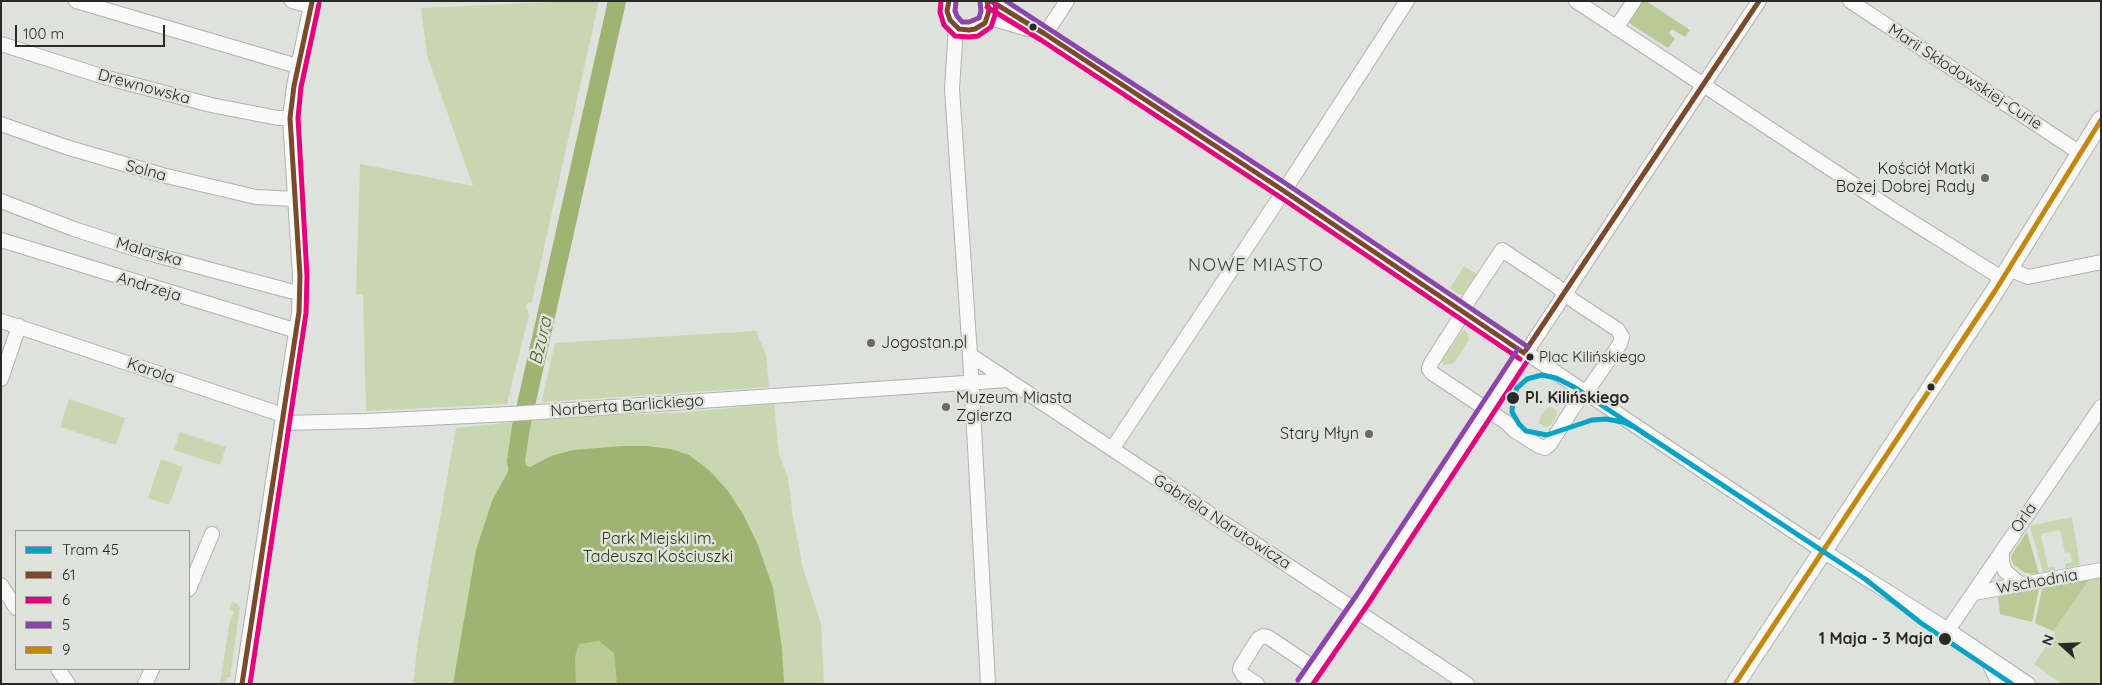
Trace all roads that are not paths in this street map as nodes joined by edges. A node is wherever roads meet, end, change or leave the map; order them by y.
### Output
1 (76, 1) edge
2 (292, 1) edge
3 (313, 1) edge
4 (949, 1) edge
5 (987, 1) edge
6 (991, 1) edge
7 (1067, 1) edge
8 (1407, 1) edge
9 (1576, 1) edge
10 (1634, 1) edge
11 (1759, 1) edge
12 (1850, 1) edge
13 (987, 18) junction
14 (960, 28) junction
15 (1616, 28) junction
16 (1045, 34) junction
17 (1, 44) edge
18 (298, 66) junction
19 (1703, 85) junction
20 (290, 118) junction
21 (2101, 120) edge
22 (1, 124) edge
23 (2080, 153) junction
24 (1284, 191) junction
25 (295, 199) junction
26 (1, 201) edge
27 (1, 240) edge
28 (2101, 262) edge
29 (2006, 274) junction
30 (300, 292) junction
31 (1565, 293) junction
32 (1464, 311) junction
33 (1, 320) edge
34 (19, 326) junction
35 (297, 331) junction
36 (1524, 353) junction
37 (970, 355) junction
38 (1, 379) edge
39 (1008, 380) junction
40 (971, 383) junction
41 (1585, 393) junction
42 (2101, 407) edge
43 (1487, 409) junction
44 (283, 419) junction
45 (1112, 449) junction
46 (212, 534) dead end
47 (1823, 551) junction
48 (2002, 552) junction
49 (2101, 570) edge
50 (2020, 584) junction
51 (1, 585) edge
52 (190, 587) edge
53 (1974, 593) junction
54 (10, 605) edge
55 (1354, 610) junction
56 (1948, 630) junction
57 (1984, 654) junction
58 (1314, 668) junction
59 (59, 670) edge
60 (152, 670) edge
61 (2025, 683) edge
62 (68, 684) edge
63 (145, 684) edge
64 (242, 684) edge
65 (988, 684) edge
66 (1257, 684) edge
67 (1304, 684) edge
68 (1467, 684) edge
69 (1735, 684) edge
70 (1999, 684) edge

1 - 18 street
2 - 3 street
3 - 18 street
4 - 14 street
5 - 13 street
6 - 16 street
7 - 16 street
8 - 24 street
9 - 15 street
10 - 15 street
11 - 19 street
12 - 23 street, Marii Skłodowskiej-Curie
13 - 14 street
13 - 16 street
14 - 37 street
15 - 19 street
16 - 24 street
17 - 20 street, Drewnowska
18 - 20 street
19 - 29 street
19 - 31 street
20 - 25 street
21 - 23 main road
22 - 25 street, Solna
23 - 29 main road
24 - 32 street
24 - 45 street
25 - 30 street
26 - 30 street, Malarska
27 - 35 street, Andrzeja
28 - 29 street
29 - 47 main road
30 - 35 street
31 - 32 street
31 - 36 street
31 - 41 street
32 - 36 street
32 - 43 street
33 - 34 street, Karola
34 - 38 street
34 - 44 street, Karola
35 - 44 street
36 - 41 street
36 - 43 street
37 - 39 street, Gabriela Narutowicza
37 - 40 street
39 - 40 street
39 - 45 street, Gabriela Narutowicza
40 - 44 street, Norberta Barlickiego
40 - 65 street
41 - 43 street
41 - 47 street
42 - 48 street, Orla
43 - 55 street
44 - 64 street
45 - 55 street, Gabriela Narutowicza
46 - 52 street
47 - 56 street
47 - 69 main road
48 - 50 street
48 - 53 street, Orla
49 - 50 street, Wschodnia
50 - 53 street, Wschodnia
51 - 54 street
53 - 56 street, Orla
55 - 58 street
55 - 68 street, Gabriela Narutowicza
56 - 57 street
57 - 61 street
57 - 70 street
58 - 66 street
58 - 67 street
59 - 62 street
60 - 63 street

